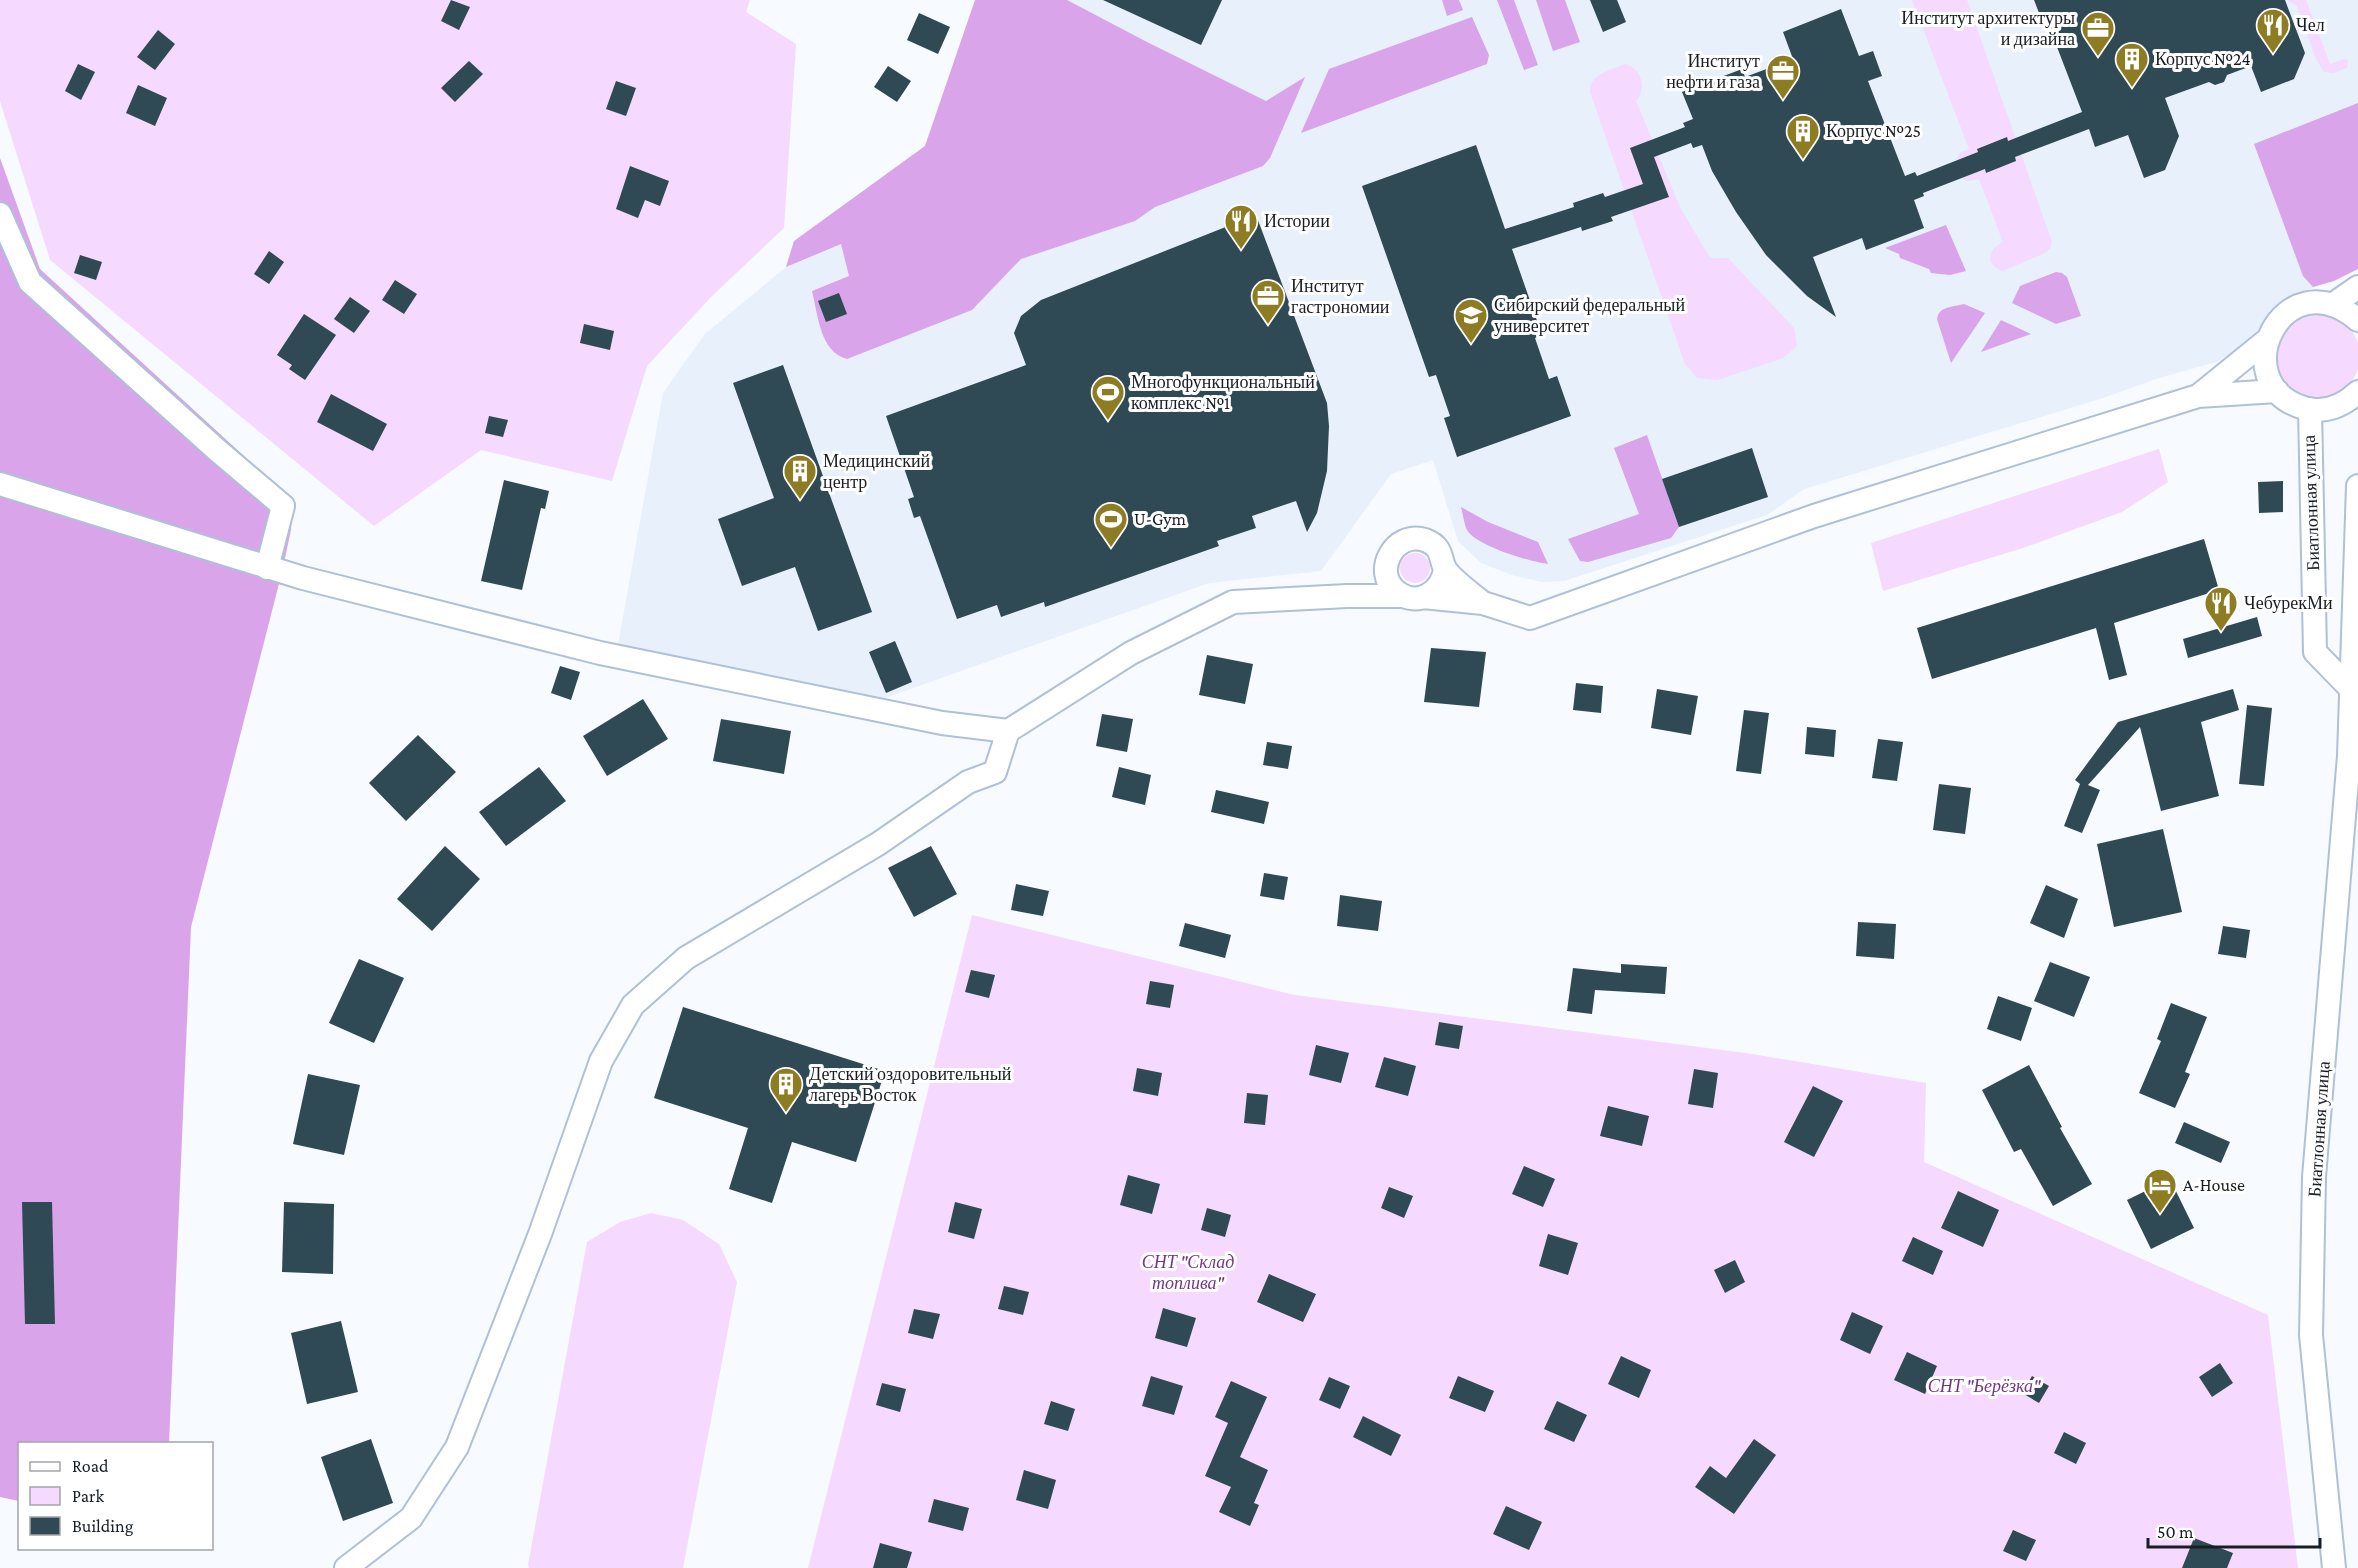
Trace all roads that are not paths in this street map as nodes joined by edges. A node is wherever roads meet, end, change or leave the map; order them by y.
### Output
1 (0, 214) edge
2 (2358, 287) edge
3 (2332, 305) junction
4 (2358, 320) edge
5 (2267, 340) junction
6 (2277, 391) junction
7 (2358, 392) edge
8 (2198, 396) junction
9 (2310, 410) junction
10 (0, 484) edge
11 (2358, 486) edge
12 (1386, 564) junction
13 (267, 568) junction
14 (1445, 570) junction
15 (1347, 596) junction
16 (1413, 597) junction
17 (1483, 603) junction
18 (2352, 690) junction
19 (1008, 731) junction
20 (346, 1568) edge
21 (2334, 1568) edge

1 - 13 street
2 - 3 street
3 - 4 street
3 - 5 street
5 - 6 street
5 - 8 street
6 - 8 street
6 - 9 street
7 - 9 street
8 - 17 street
9 - 18 street, Биатлонная улица
10 - 13 street
11 - 18 street, Биатлонная улица
12 - 14 street
12 - 15 street
12 - 16 street
13 - 19 street
14 - 16 street
14 - 17 street
15 - 16 street
15 - 19 street
16 - 17 street
18 - 21 street, Биатлонная улица
19 - 20 street

